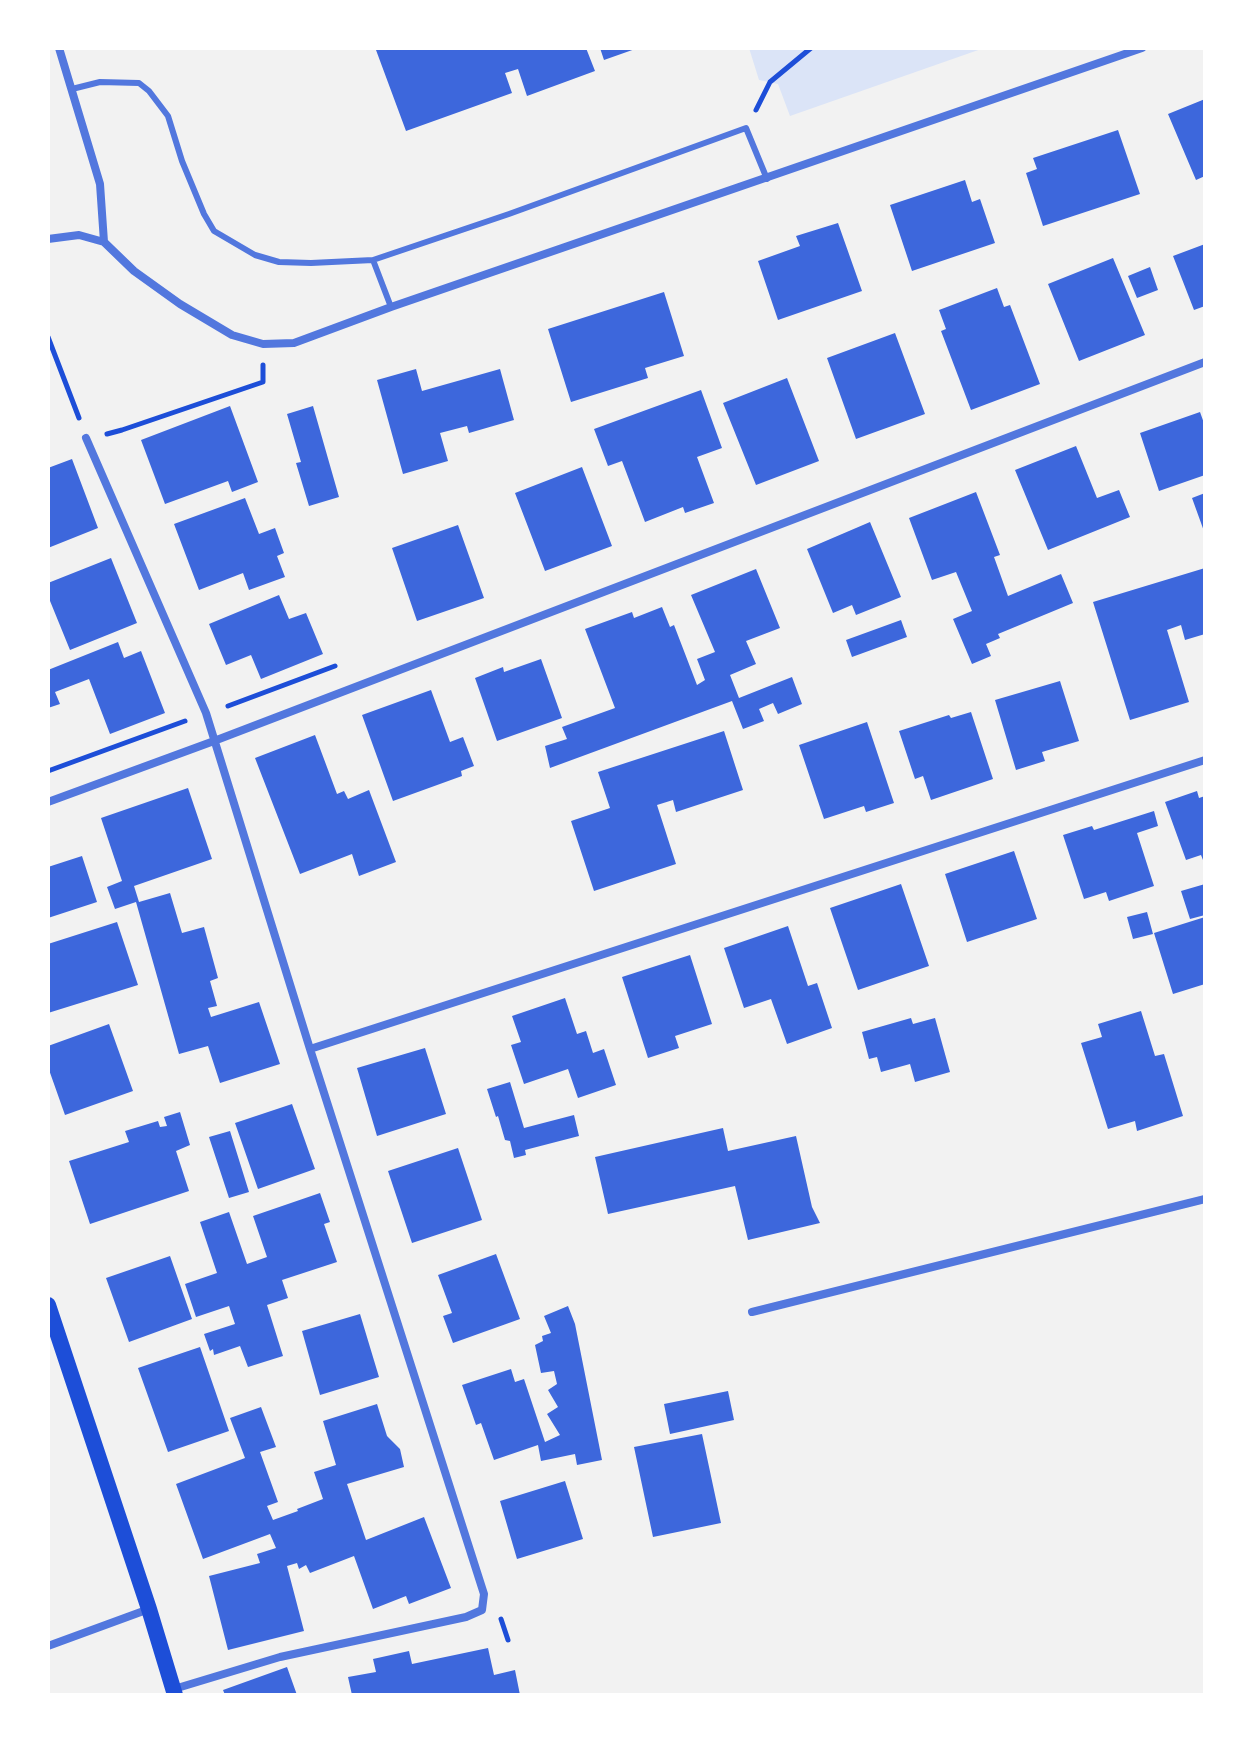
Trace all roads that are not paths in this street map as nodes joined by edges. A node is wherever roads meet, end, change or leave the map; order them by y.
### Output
1 (59, 48) edge
2 (1142, 48) edge
3 (72, 89) junction
4 (767, 179) junction
5 (48, 239) edge
6 (104, 242) junction
7 (373, 260) junction
8 (391, 307) junction
9 (1205, 362) edge
10 (86, 438) road end
11 (214, 741) junction
12 (1205, 760) edge
13 (48, 802) edge
14 (310, 1049) junction
15 (1205, 1199) edge
16 (48, 1305) edge
17 (752, 1312) dead end
18 (149, 1609) junction
19 (48, 1646) edge
20 (174, 1692) edge

1 - 3 street
2 - 4 street
3 - 6 street
3 - 7 lane
4 - 7 lane
4 - 8 street
5 - 6 street
6 - 8 street
7 - 8 lane
9 - 11 street
10 - 11 street
11 - 13 street
11 - 14 street
12 - 14 street
14 - 20 street
15 - 17 street
16 - 18 main road
18 - 19 street
18 - 20 main road

